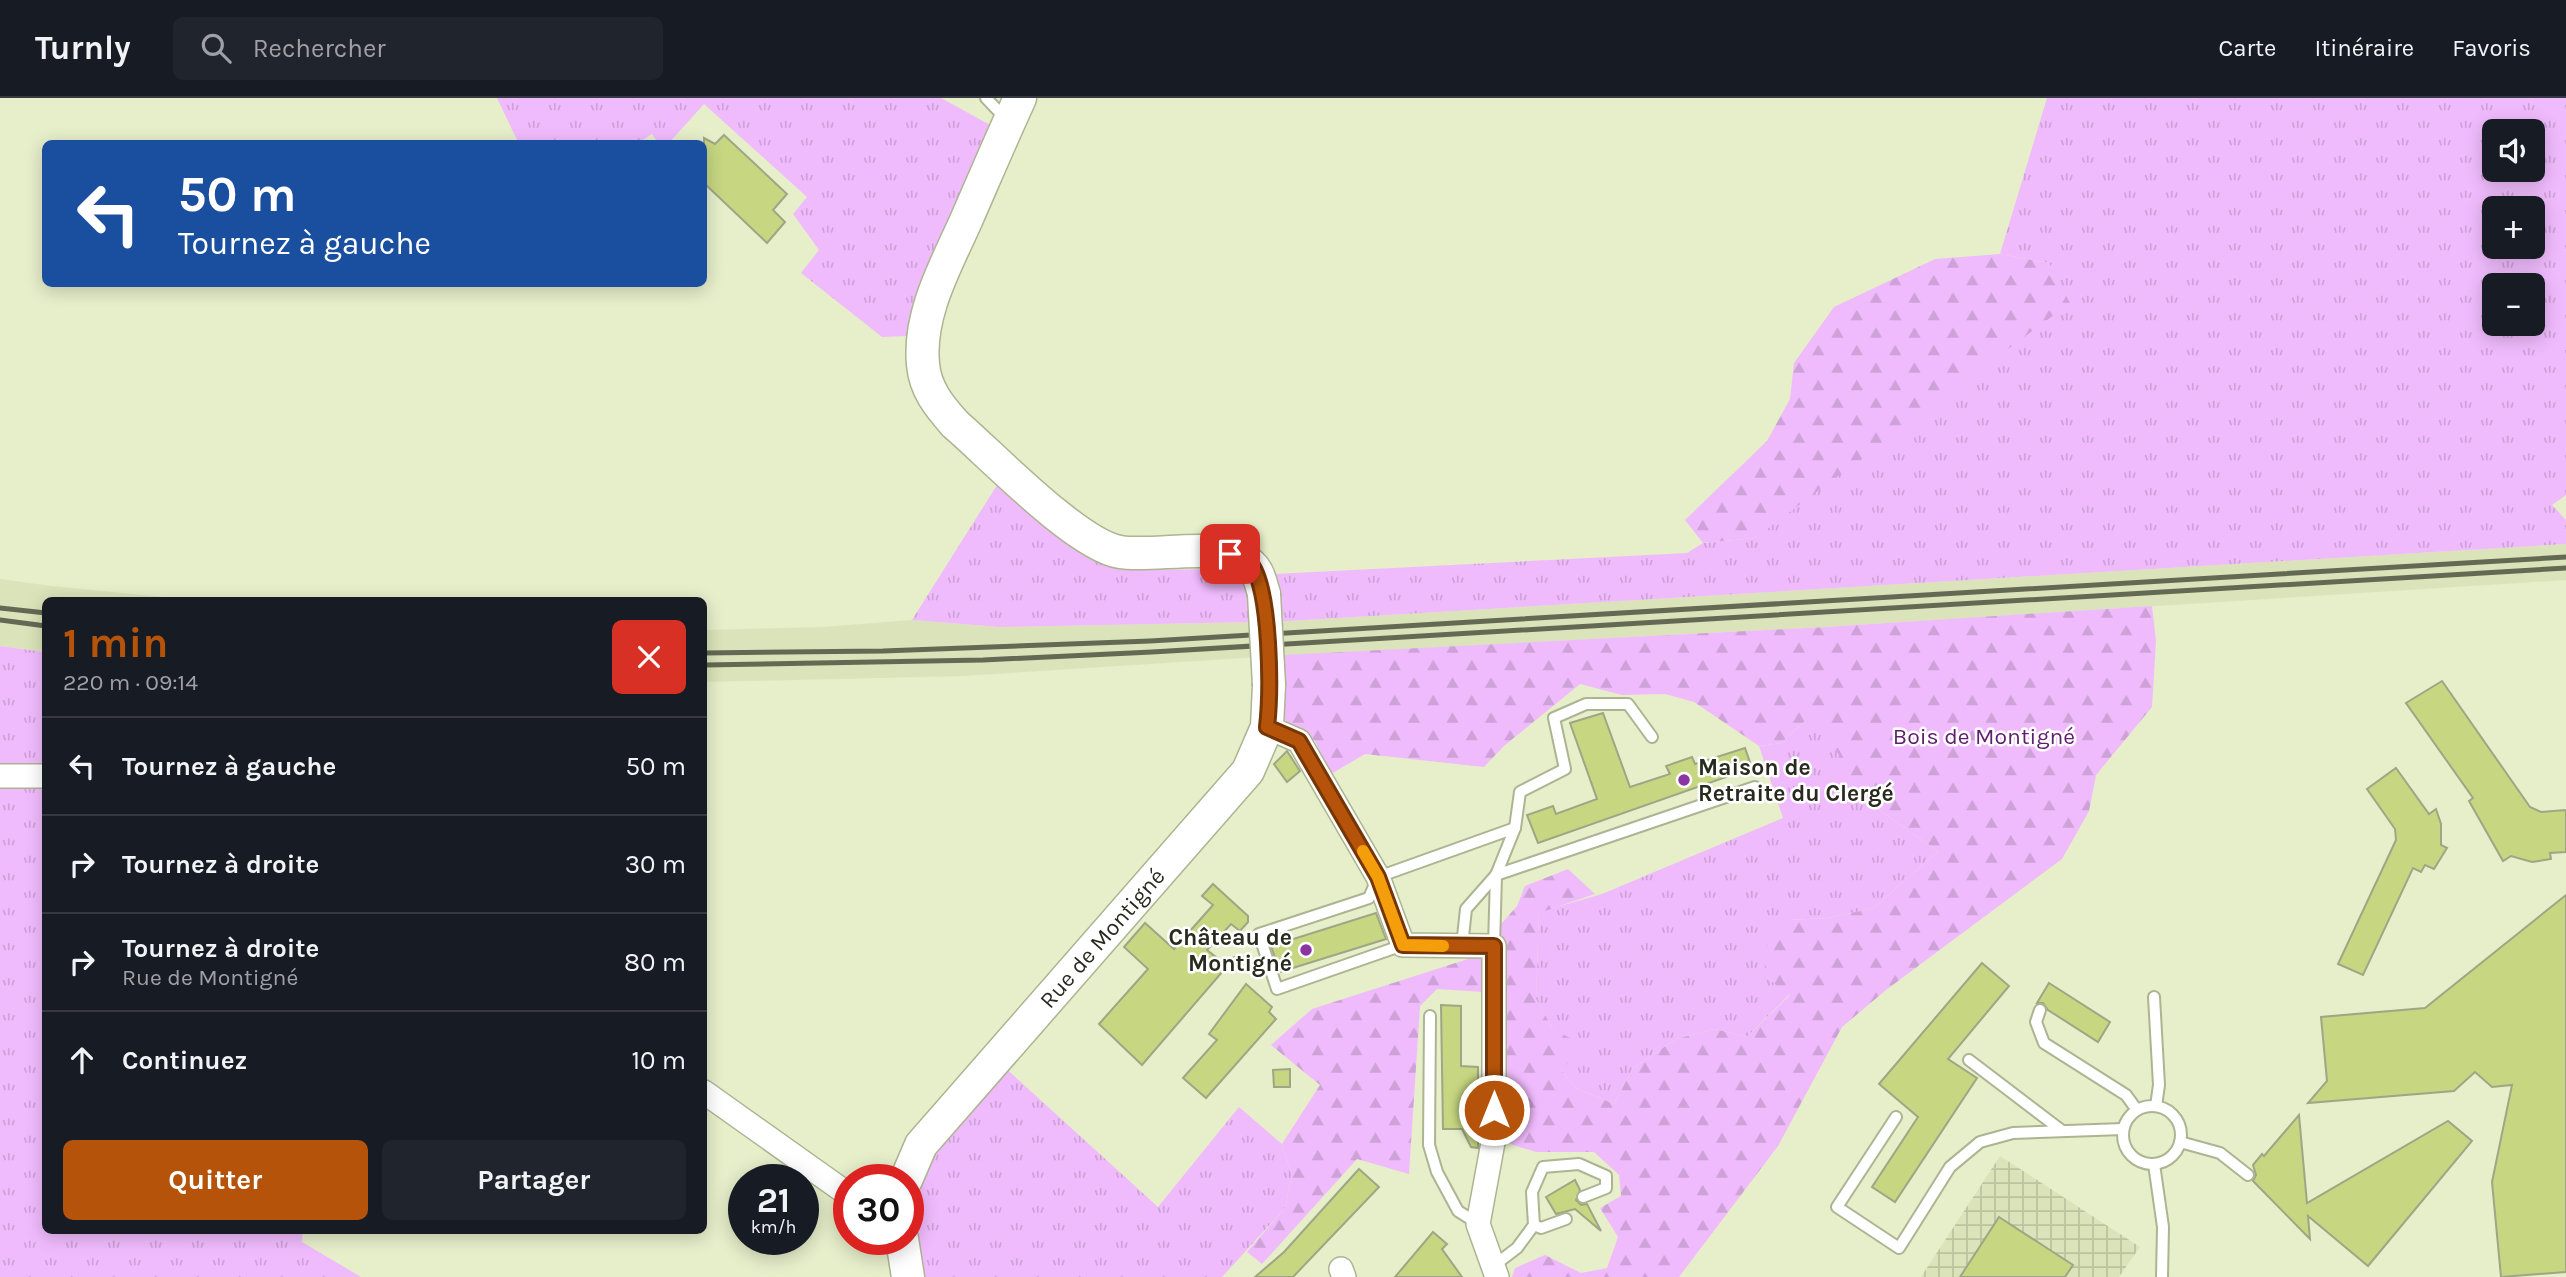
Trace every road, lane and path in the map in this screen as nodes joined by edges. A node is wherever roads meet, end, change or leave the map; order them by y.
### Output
1 (986, 98) edge
2 (1015, 110) edge
3 (1267, 727) junction
4 (1652, 737) dead end
5 (0, 776) edge
6 (42, 776) edge
7 (1755, 787) dead end
8 (1516, 828) junction
9 (1496, 875) junction
10 (1378, 877) junction
11 (1403, 945) junction
12 (1462, 946) junction
13 (1494, 946) junction
14 (2154, 997) dead end
15 (2040, 1010) dead end
16 (1430, 1016) dead end
17 (1969, 1060) dead end
18 (707, 1094) edge
19 (2156, 1106) junction
20 (2137, 1110) junction
21 (1896, 1117) dead end
22 (2123, 1129) junction
23 (2061, 1130) junction
24 (2180, 1142) junction
25 (912, 1164) edge
26 (2154, 1164) junction
27 (2248, 1175) dead end
28 (833, 1184) edge
29 (1583, 1197) dead end
30 (1566, 1219) dead end
31 (1478, 1224) junction
32 (1534, 1225) junction
33 (905, 1255) edge
34 (1495, 1272) edge
35 (908, 1277) edge
36 (2162, 1277) edge

1 - 2 lane
2 - 3 street, Rue de Montigné, bridge
3 - 10 street
3 - 25 street, Rue de Montigné
4 - 8 lane
5 - 6 street
7 - 9 lane
8 - 9 lane
8 - 10 lane
9 - 12 lane
9 - 13 lane
10 - 11 street
10 - 11 lane
11 - 12 street
12 - 13 street
13 - 31 street
14 - 19 lane
15 - 20 lane
16 - 31 lane
17 - 23 lane
18 - 28 street
19 - 20 lane
19 - 24 lane
20 - 22 lane
21 - 23 lane
22 - 23 lane
22 - 26 lane
24 - 26 lane
24 - 27 lane
26 - 36 lane
29 - 32 lane
30 - 32 lane
31 - 34 street
32 - 34 lane
33 - 35 street

